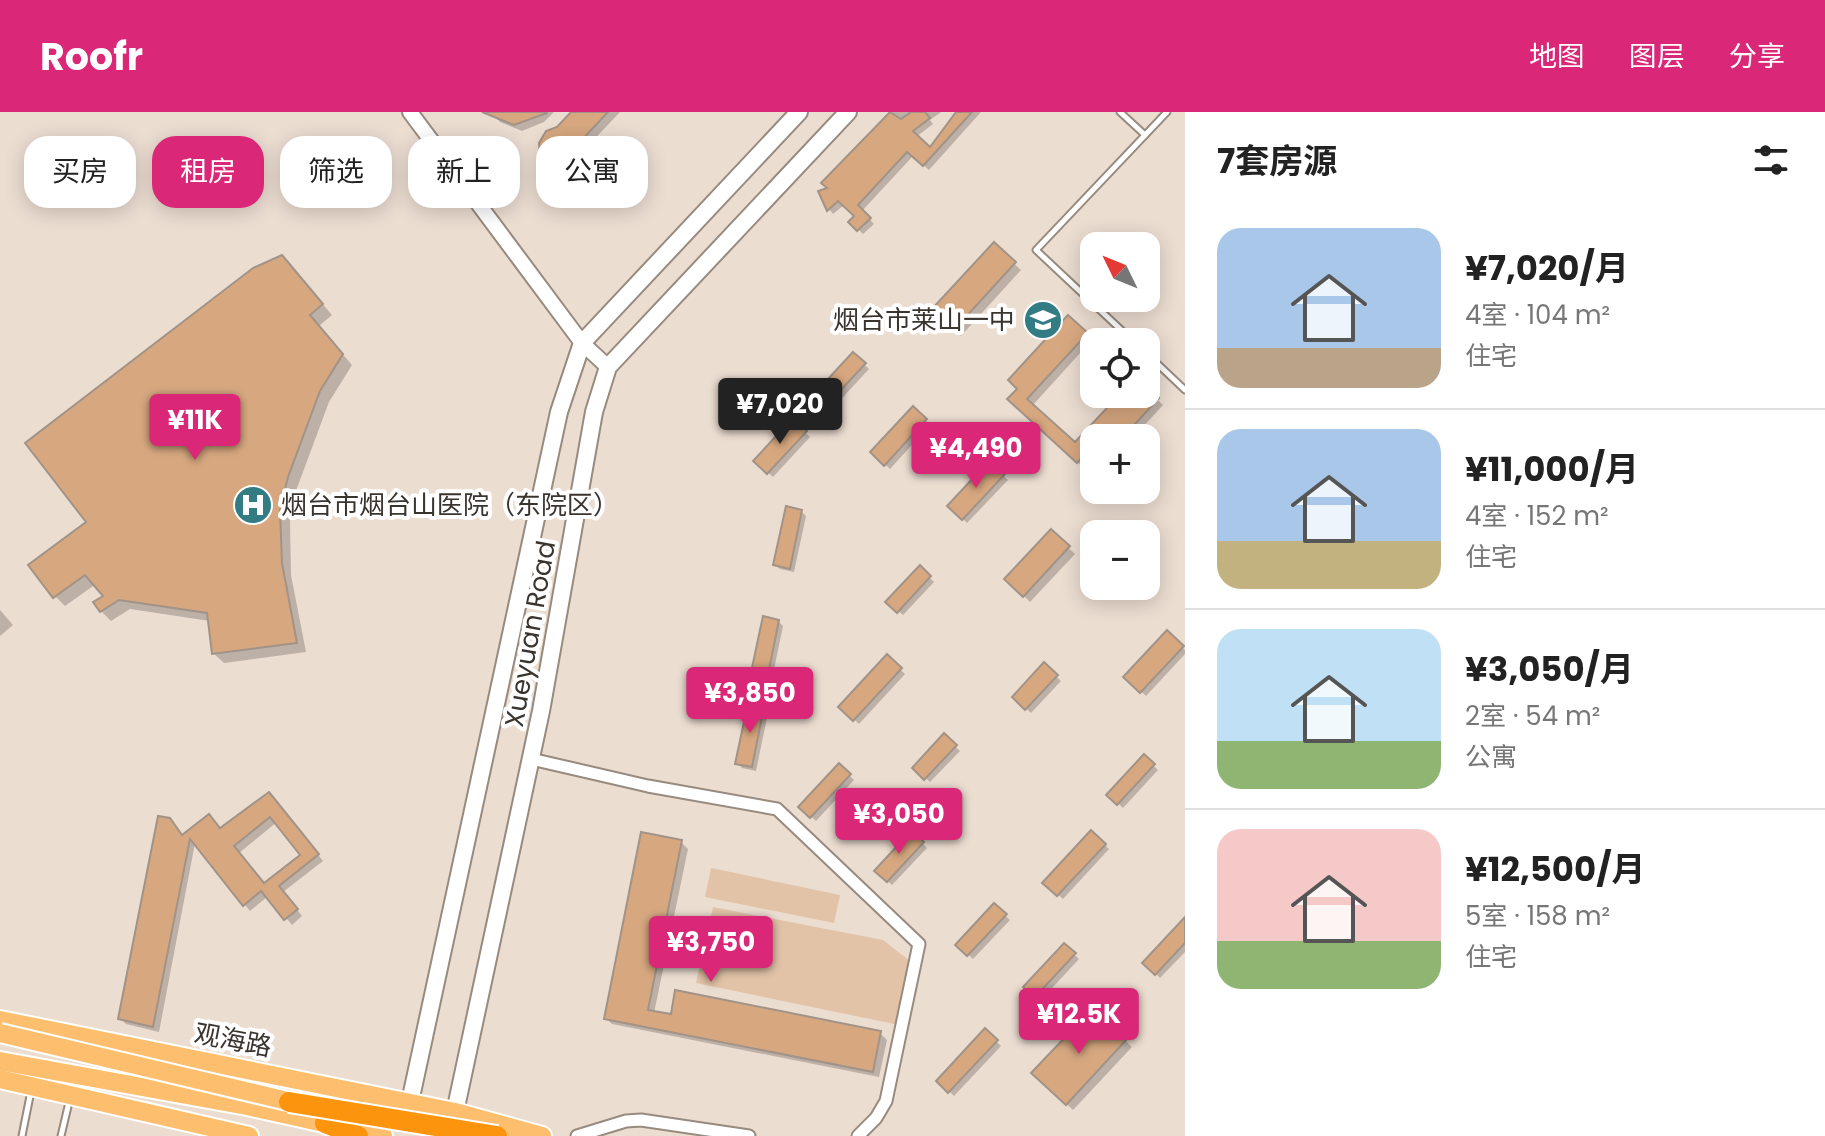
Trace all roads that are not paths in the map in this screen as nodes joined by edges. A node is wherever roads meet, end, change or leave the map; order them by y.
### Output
1 (410, 112) edge
2 (799, 112) edge
3 (848, 112) edge
4 (1120, 112) edge
5 (1167, 112) edge
6 (1146, 136) junction
7 (1119, 328) edge
8 (582, 343) junction
9 (1160, 366) edge
10 (608, 367) junction
11 (1185, 390) edge
12 (531, 759) junction
13 (0, 1020) edge
14 (0, 1033) edge
15 (0, 1061) edge
16 (0, 1079) edge
17 (32, 1086) junction
18 (71, 1095) junction
19 (289, 1102) junction
20 (410, 1102) junction
21 (455, 1112) junction
22 (325, 1123) junction
23 (22, 1136) edge
24 (61, 1136) edge
25 (249, 1136) edge
26 (358, 1136) edge
27 (383, 1136) edge
28 (403, 1136) edge
29 (451, 1136) edge
30 (497, 1136) edge
31 (542, 1136) edge
32 (577, 1136) edge
33 (749, 1136) edge
34 (858, 1136) edge

1 - 8 street
2 - 8 main road, Xueyuan Road
3 - 10 main road, Xueyuan Road
4 - 6 lane
5 - 6 lane
6 - 7 lane
8 - 10 street
8 - 20 main road, Xueyuan Road
9 - 11 lane
10 - 12 main road, Xueyuan Road
12 - 21 main road, Xueyuan Road
12 - 34 street
13 - 20 main road, 观海路
14 - 19 main road, 观海路, bridge
15 - 22 main road
16 - 17 main road
17 - 18 main road
17 - 23 lane
18 - 24 lane
18 - 25 main road
19 - 29 main road, 观海路, bridge
19 - 30 highway, bridge
20 - 21 main road, 观海路
20 - 28 main road
21 - 29 main road
21 - 31 main road, 观海路
22 - 26 highway
22 - 27 main road
32 - 33 street

